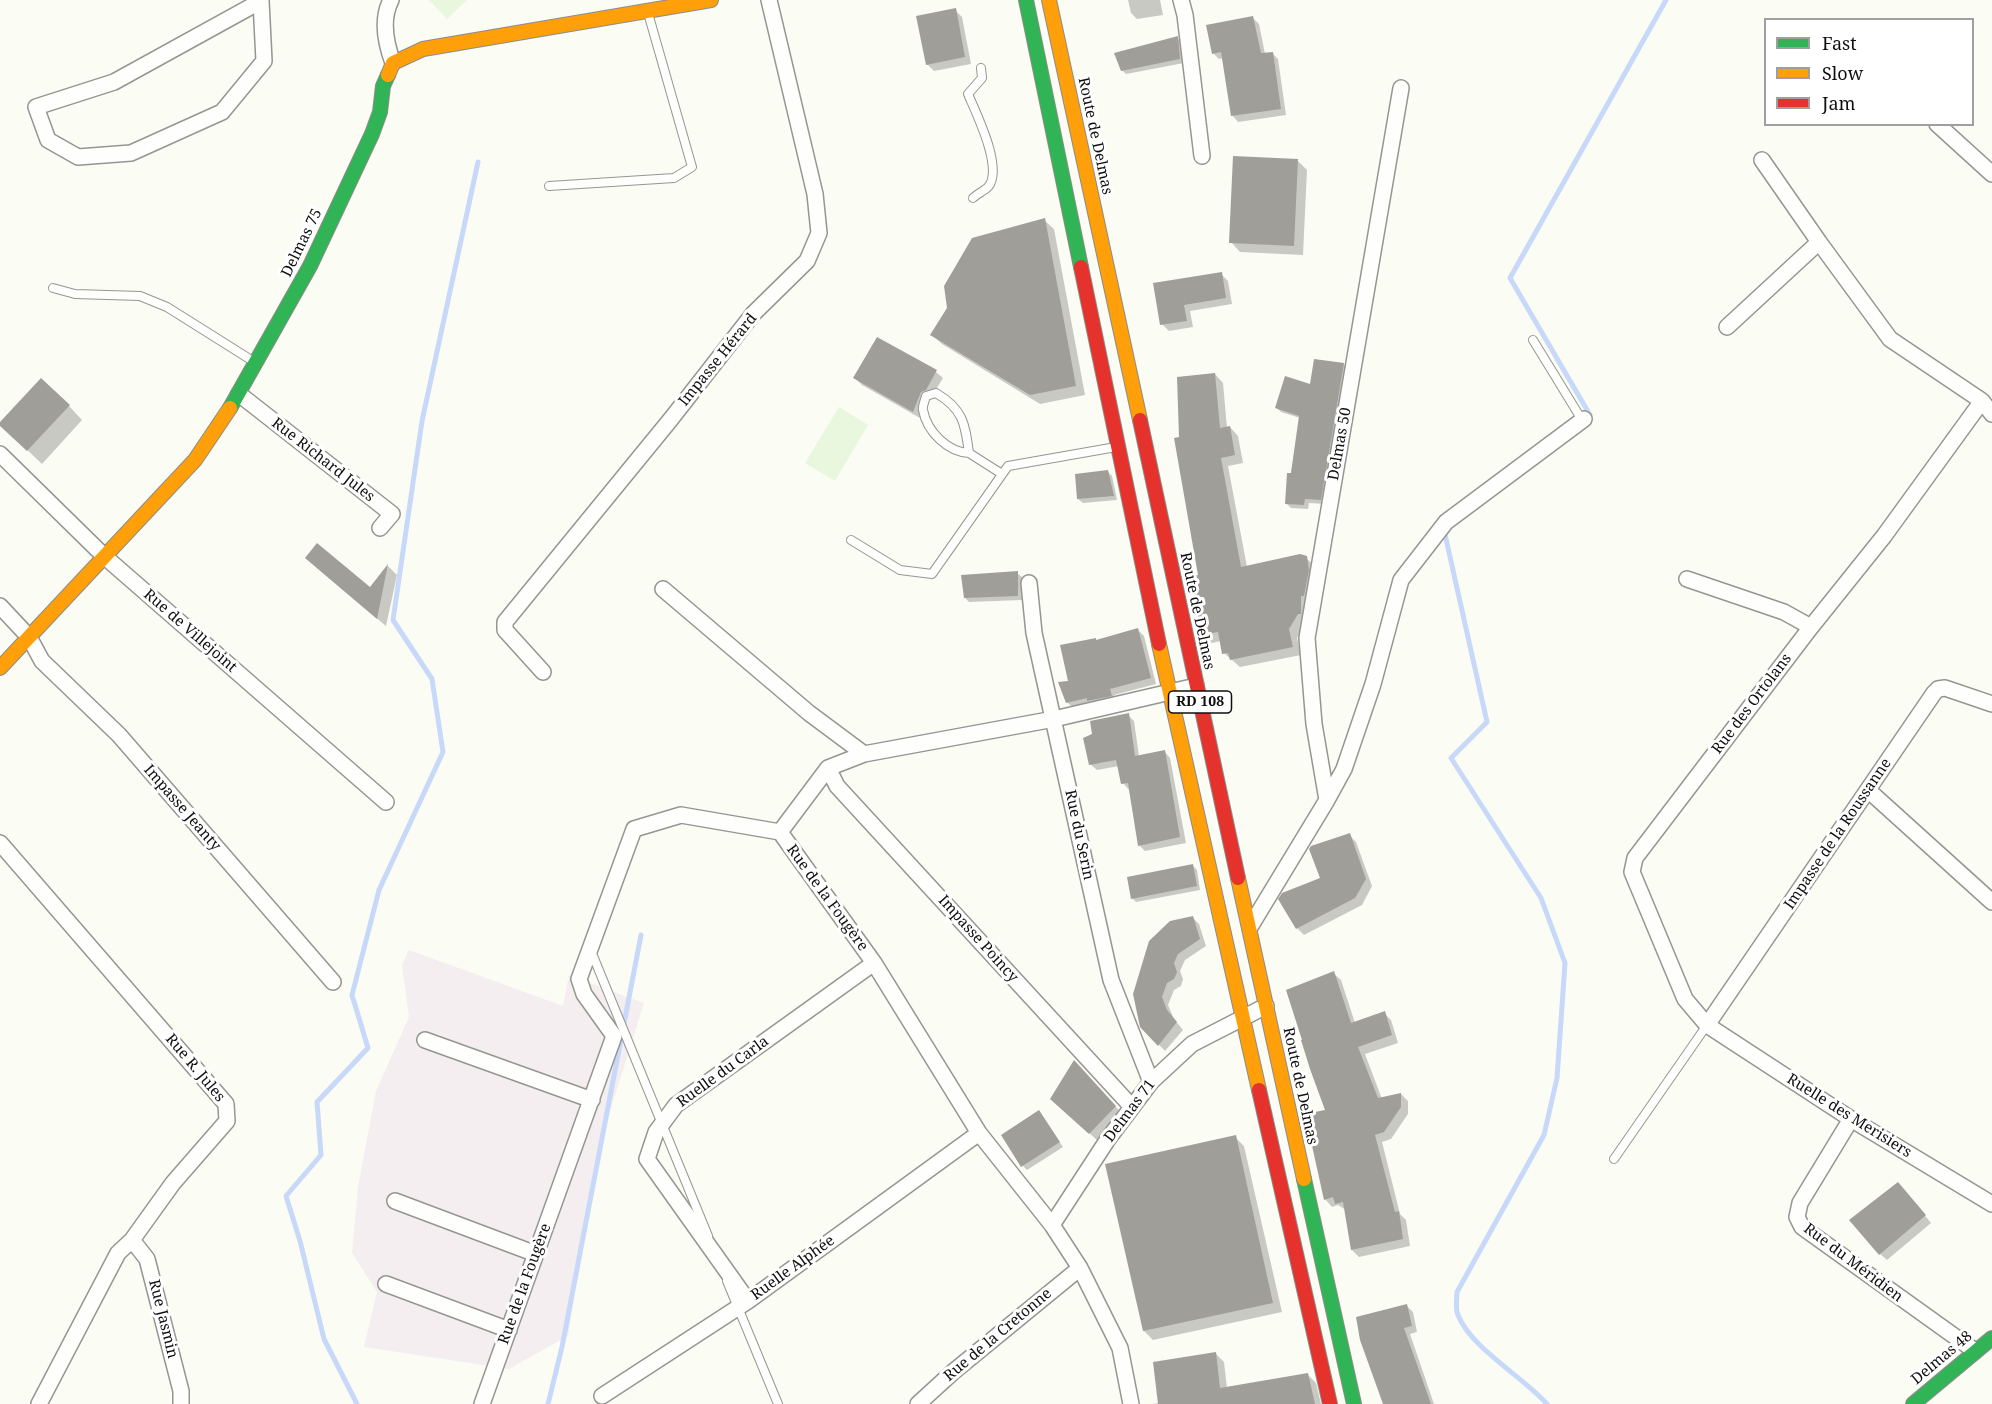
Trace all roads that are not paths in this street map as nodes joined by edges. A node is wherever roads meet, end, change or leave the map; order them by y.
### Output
1 (391, 0) edge
2 (711, 0) edge
3 (769, 0) edge
4 (1026, 0) edge
5 (1049, 0) edge
6 (1181, 0) edge
7 (261, 1) edge
8 (648, 12) junction
9 (393, 63) junction
10 (981, 68) dead end
11 (1401, 88) dead end
12 (1939, 126) edge
13 (1202, 156) dead end
14 (1762, 159) dead end
15 (1992, 174) edge
16 (549, 186) dead end
17 (973, 198) dead end
18 (1819, 242) junction
19 (52, 288) dead end
20 (1727, 327) dead end
21 (1533, 340) dead end
22 (257, 363) junction
23 (239, 394) junction
24 (1982, 401) junction
25 (1992, 414) edge
26 (1583, 420) joint
27 (1122, 446) junction
28 (969, 453) junction
29 (0, 454) edge
30 (1002, 474) junction
31 (380, 528) dead end
32 (851, 540) dead end
33 (104, 556) junction
34 (1687, 579) dead end
35 (1029, 583) dead end
36 (663, 589) dead end
37 (0, 606) edge
38 (1811, 627) junction
39 (29, 637) junction
40 (0, 668) edge
41 (543, 672) dead end
42 (1196, 686) junction
43 (1169, 693) junction
44 (1992, 704) edge
45 (1054, 719) junction
46 (864, 754) junction
47 (828, 768) junction
48 (1868, 790) junction
49 (1327, 800) junction
50 (386, 802) dead end
51 (780, 832) junction
52 (0, 843) edge
53 (1992, 902) edge
54 (1250, 927) junction
55 (590, 950) junction
56 (873, 963) junction
57 (333, 982) dead end
58 (1266, 1006) junction
59 (1243, 1018) junction
60 (1707, 1026) junction
61 (425, 1040) dead end
62 (1151, 1082) junction
63 (591, 1100) junction
64 (1132, 1107) junction
65 (1851, 1119) junction
66 (979, 1133) junction
67 (1614, 1159) dead end
68 (395, 1201) dead end
69 (1992, 1204) edge
70 (1052, 1225) junction
71 (132, 1240) junction
72 (536, 1254) junction
73 (1080, 1268) junction
74 (386, 1284) dead end
75 (748, 1301) junction
76 (509, 1330) junction
77 (1992, 1338) edge
78 (1975, 1351) junction
79 (602, 1396) dead end
80 (39, 1404) edge
81 (181, 1404) edge
82 (482, 1404) edge
83 (778, 1404) edge
84 (918, 1404) edge
85 (1131, 1404) edge
86 (1330, 1404) edge
87 (1354, 1404) edge
88 (1913, 1404) edge

1 - 9 street
2 - 8 main road
3 - 41 street, Impasse Hérard
4 - 27 main road, RD 108
5 - 42 main road, Route de Delmas / RD 108
6 - 13 street
7 - 7 street
8 - 9 main road
8 - 16 lane
9 - 22 main road, Delmas 75
10 - 17 lane
11 - 49 street, Delmas 50
12 - 15 street
14 - 18 street
18 - 20 street
18 - 24 street
19 - 22 lane
21 - 26 lane
22 - 23 main road, Delmas 75
23 - 31 street, Rue Richard Jules
23 - 33 main road, Delmas 75
24 - 25 street
24 - 38 street, Rue des Ortolans
26 - 49 street
27 - 30 lane
27 - 43 main road, RD 108
28 - 28 lane
28 - 30 lane
29 - 33 street, Rue de Villejoint
30 - 32 lane
33 - 39 main road, Delmas 75
33 - 50 street, Rue de Villejoint
34 - 38 street
35 - 45 street, Rue du Serin
36 - 46 street
37 - 39 street, Impasse Jeanty
38 - 60 street, Rue des Ortolans
39 - 40 main road, Delmas 75
39 - 57 street, Impasse Jeanty
42 - 43 street
42 - 54 main road, Route de Delmas / RD 108
43 - 45 street
43 - 59 main road, RD 108
44 - 48 street, Impasse de la Roussanne
45 - 46 street
45 - 62 street, Rue du Serin
46 - 47 street
47 - 51 street
47 - 64 street, Impasse Poincy
48 - 53 street
48 - 60 street, Impasse de la Roussanne
49 - 54 street
51 - 55 street, Rue de la Fougère
51 - 56 street, Rue de la Fougère
52 - 71 street, Rue R. Jules
54 - 58 main road, Route de Delmas / RD 108
55 - 63 street, Rue de la Fougère
55 - 83 lane
56 - 66 street, Rue de la Fougère
56 - 75 street, Ruelle du Carla
58 - 59 street, Delmas 71
58 - 87 main road, Route de Delmas / RD 108
59 - 62 street, Delmas 71
59 - 86 main road, RD 108
60 - 65 street, Ruelle des Merisiers
60 - 67 lane
61 - 63 street
62 - 64 street, Delmas 71
63 - 72 street, Rue de la Fougère
64 - 70 street, Delmas 71
65 - 69 street, Ruelle des Merisiers
65 - 78 street, Rue du Méridien
66 - 70 street, Rue de la Fougère
66 - 75 street, Ruelle Alphée
68 - 72 street
70 - 73 street, Rue de la Fougère
71 - 80 street, Rue R. Jules
71 - 81 street, Rue Jasmin
72 - 76 street, Rue de la Fougère
73 - 84 street, Rue de la Cretonne
73 - 85 street, Rue de la Fougère
74 - 76 street
75 - 79 street, Ruelle Alphée
76 - 82 street, Rue de la Fougère
77 - 78 main road, Delmas 48
78 - 88 main road, Delmas 48

